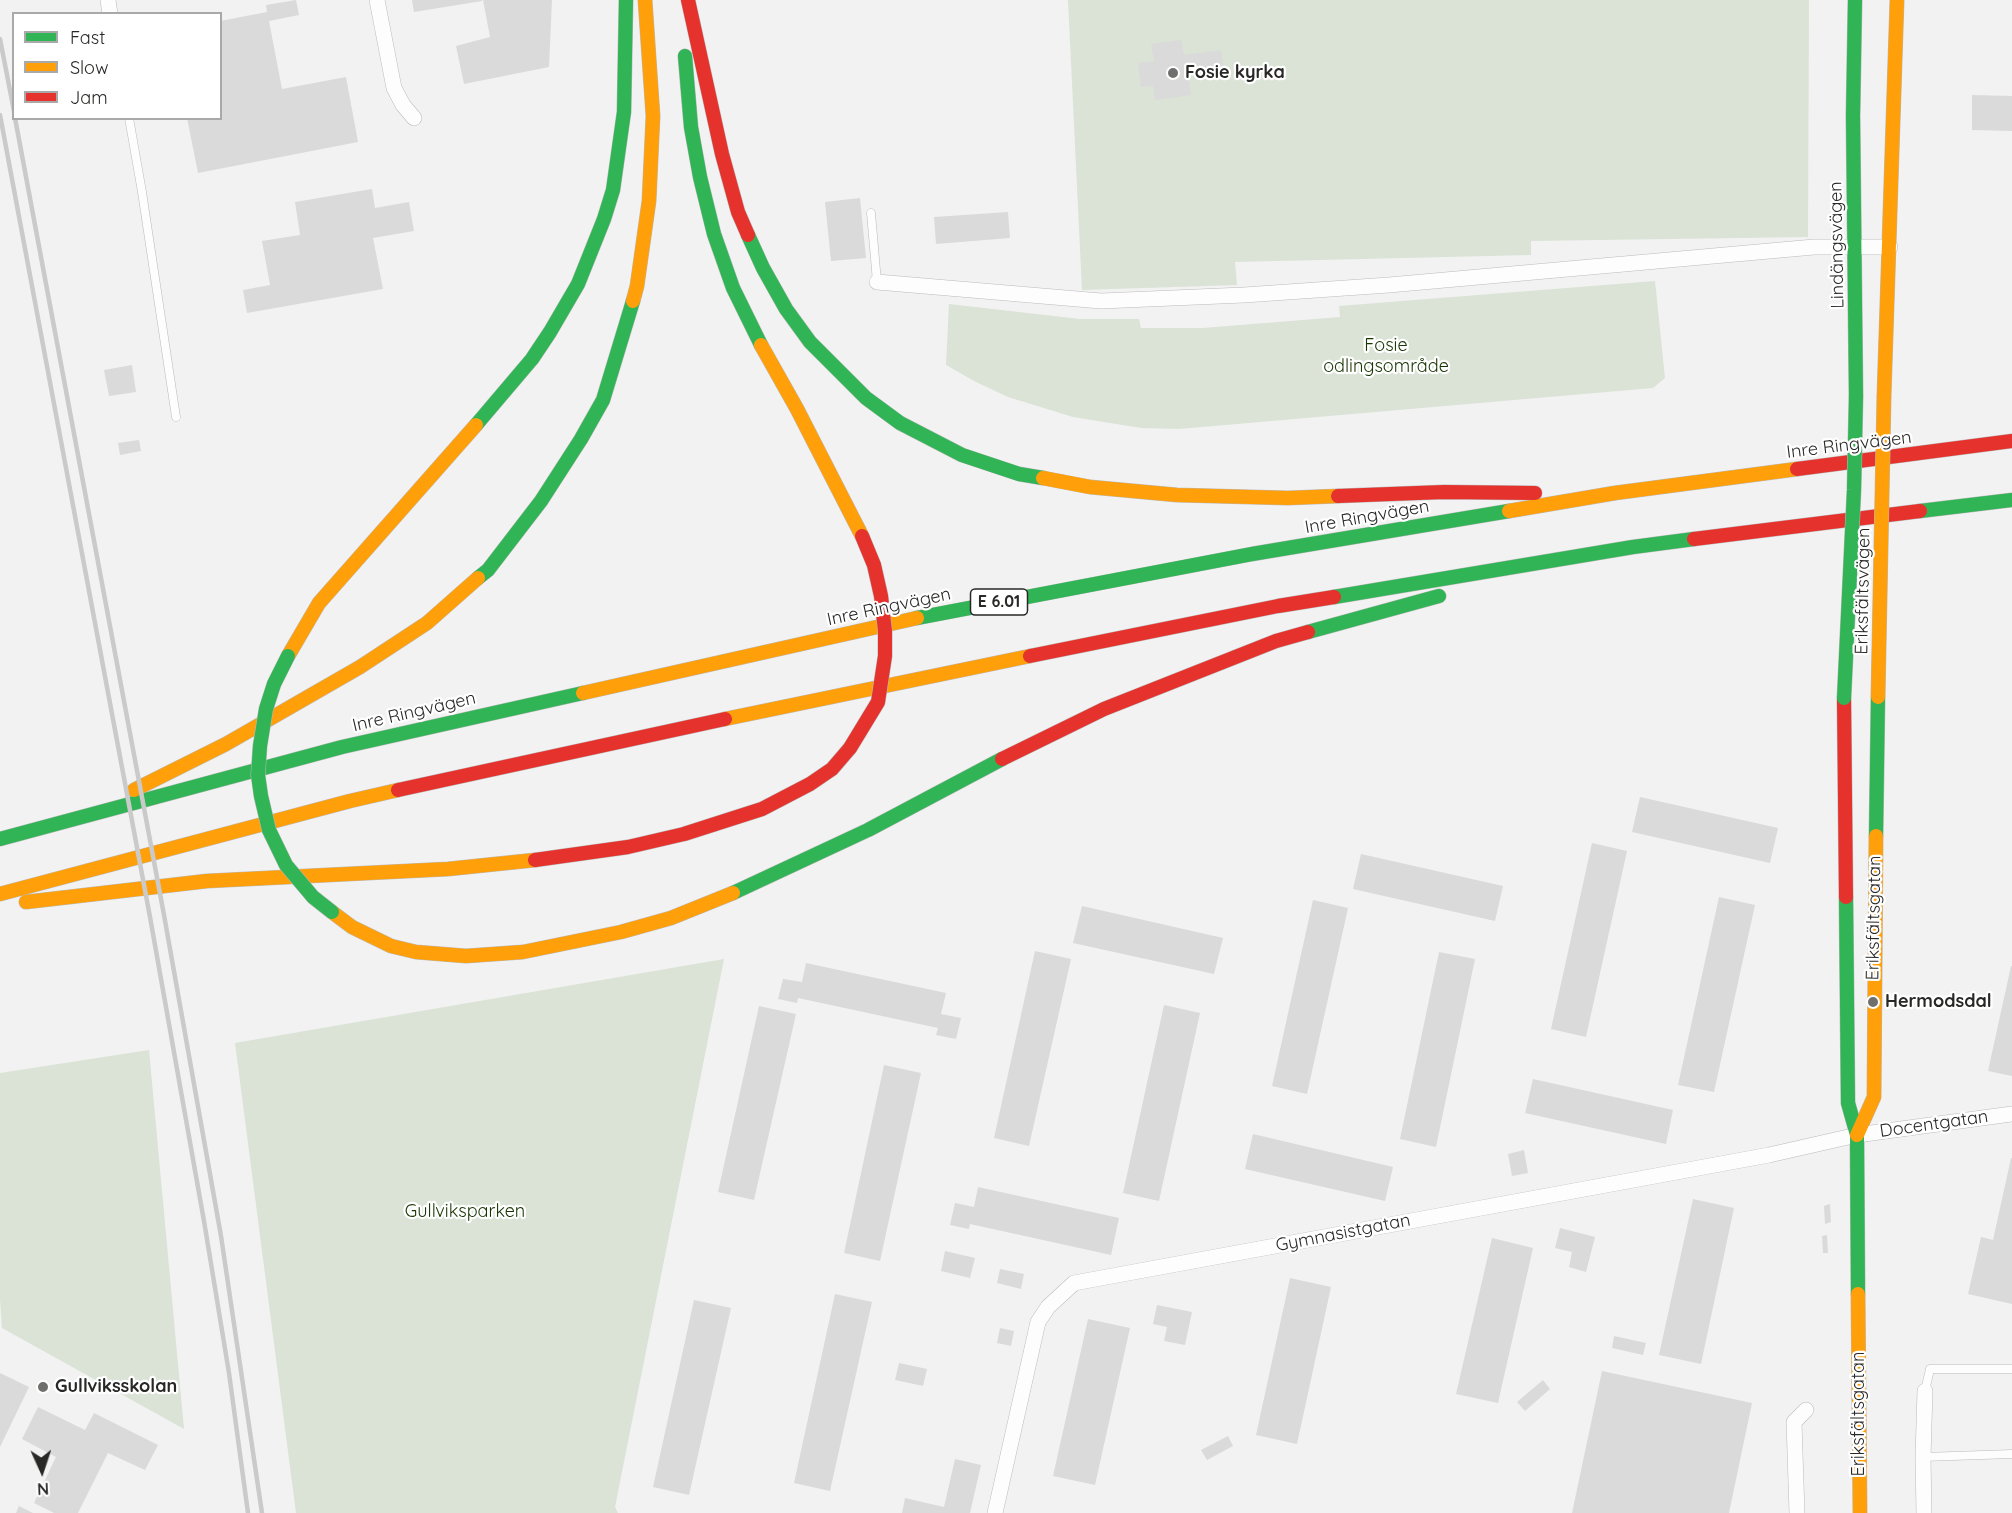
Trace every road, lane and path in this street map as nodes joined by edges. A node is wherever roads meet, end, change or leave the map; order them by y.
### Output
1 (377, 0) edge
2 (626, 0) edge
3 (645, 0) edge
4 (683, 0) edge
5 (688, 0) edge
6 (1854, 0) edge
7 (1897, 0) edge
8 (414, 118) dead end
9 (129, 120) edge
10 (871, 213) dead end
11 (1856, 246) junction
12 (1890, 247) junction
13 (877, 282) joint
14 (176, 417) dead end
15 (2012, 441) edge
16 (1854, 489) joint
17 (1615, 493) junction
18 (2012, 500) edge
19 (1633, 547) junction
20 (1471, 588) dead end
21 (1448, 593) dead end
22 (1878, 697) joint
23 (1845, 698) joint
24 (75, 820) junction
25 (0, 839) edge
26 (0, 894) edge
27 (0, 905) edge
28 (2012, 1114) edge
29 (1857, 1135) junction
30 (2012, 1369) edge
31 (1925, 1391) joint
32 (1806, 1410) dead end
33 (2012, 1454) edge
34 (1923, 1457) junction
35 (995, 1513) edge
36 (1797, 1513) edge
37 (1860, 1513) edge
38 (1924, 1513) edge

1 - 8 street
2 - 21 main road, bridge
3 - 24 main road
4 - 27 main road, bridge
5 - 17 main road
6 - 11 main road, Lindängsvägen
7 - 12 main road
9 - 14 lane
10 - 13 lane
11 - 12 street
11 - 13 street
11 - 16 main road, Lindängsvägen, bridge
12 - 22 main road, Eriksfältsvägen, bridge
15 - 17 main road, Inre Ringvägen / E 6.01
16 - 23 main road, Eriksfältsvägen, bridge
17 - 24 main road, Inre Ringvägen / E 6.01
18 - 19 main road
19 - 20 main road
19 - 26 main road
22 - 29 main road, Eriksfältsgatan
23 - 29 main road, Eriksfältsgatan
24 - 25 main road, Inre Ringvägen / E 6.01
28 - 29 street, Docentgatan
29 - 35 street, Gymnasistgatan
29 - 37 main road, Eriksfältsgatan
30 - 31 lane
31 - 34 street
32 - 36 street
33 - 34 lane
34 - 38 street

